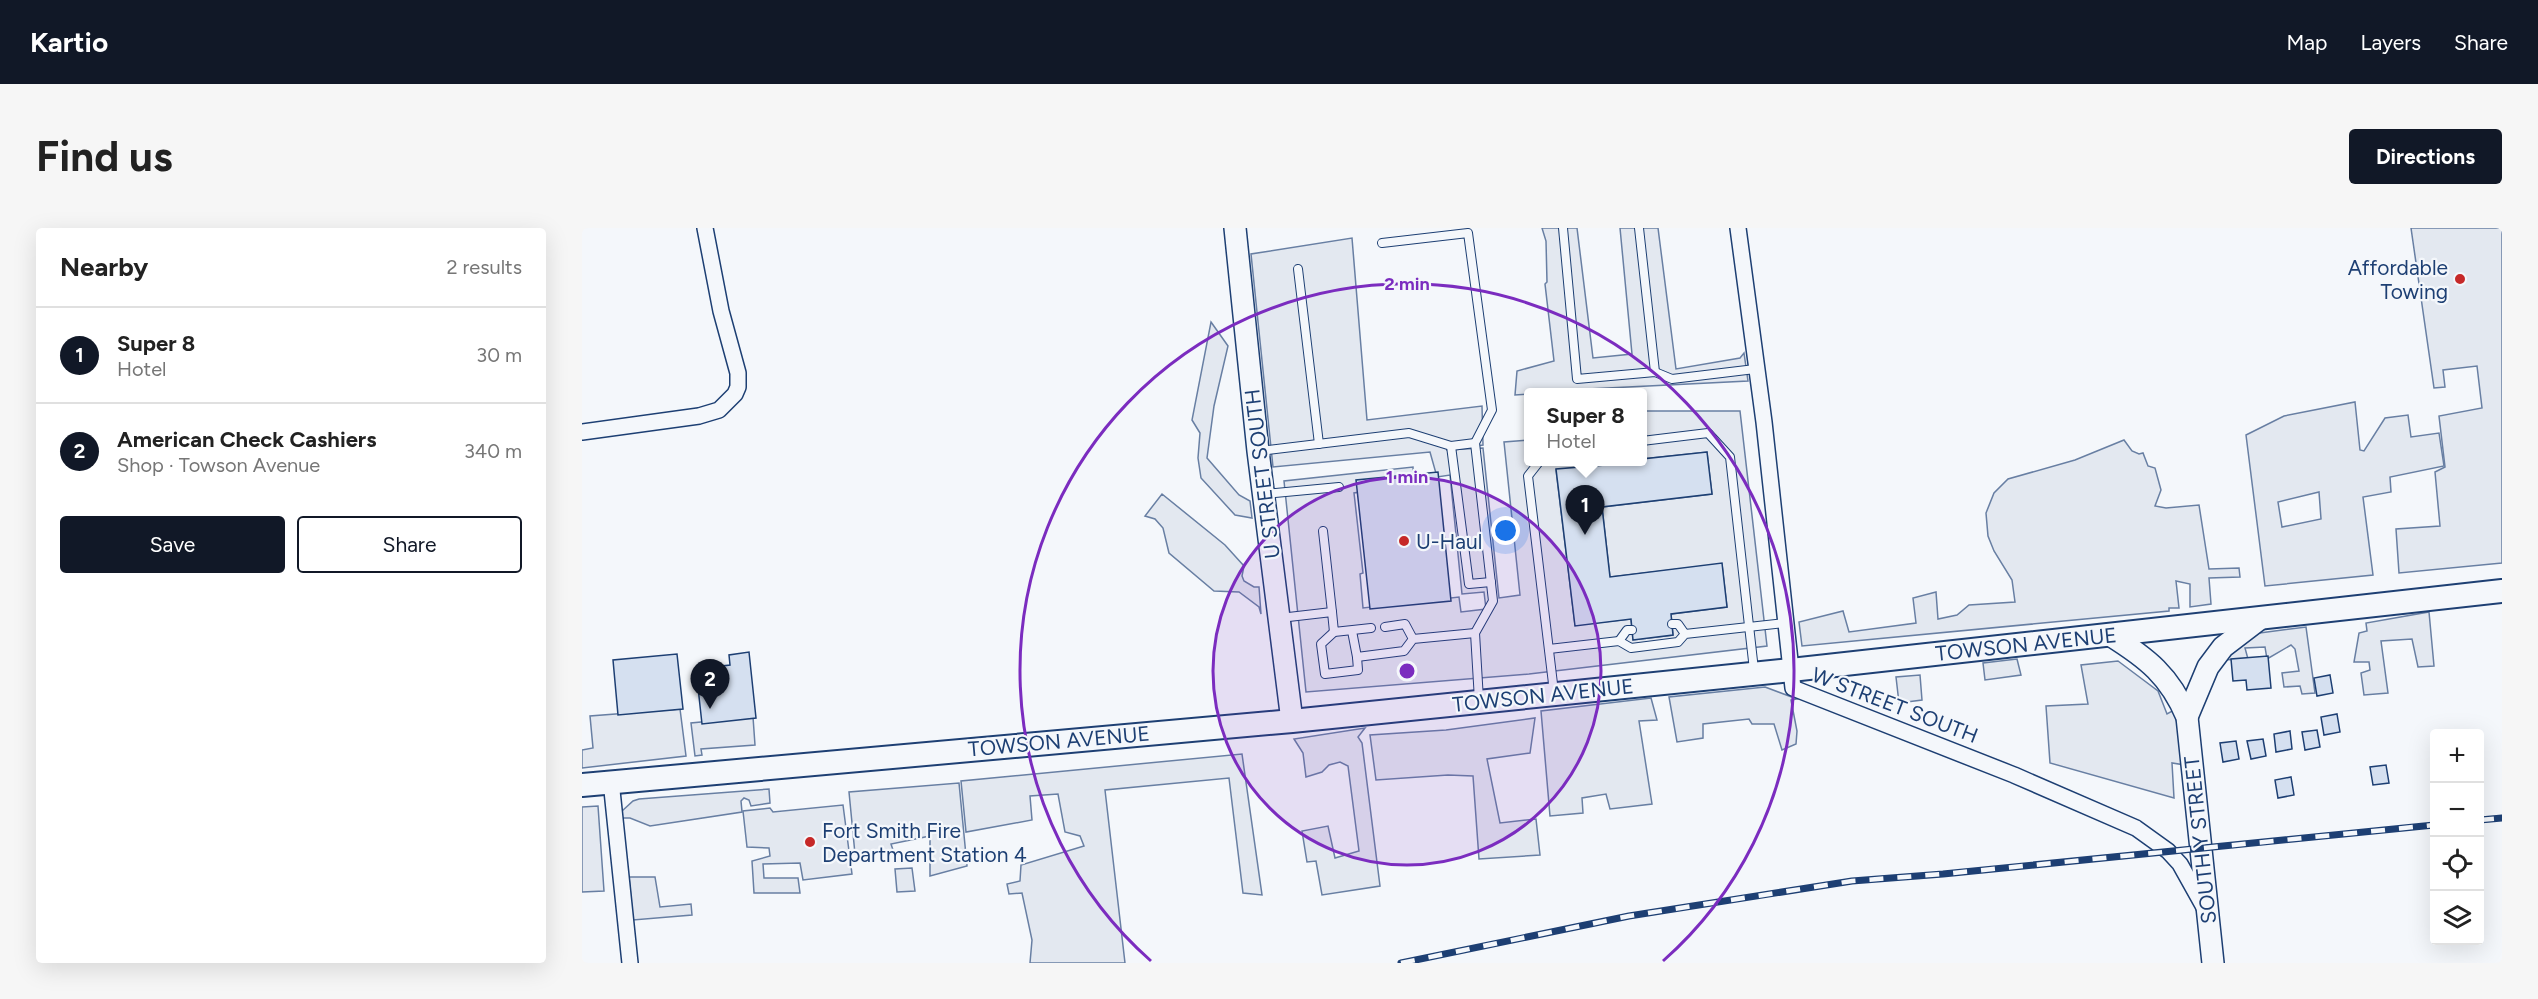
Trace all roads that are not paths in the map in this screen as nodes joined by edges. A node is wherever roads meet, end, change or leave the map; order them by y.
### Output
1 (705, 228) edge
2 (1234, 228) edge
3 (1563, 228) edge
4 (1639, 228) edge
5 (1738, 228) edge
6 (1382, 243) dead end
7 (1298, 269) dead end
8 (1755, 369) junction
9 (1655, 372) junction
10 (582, 432) edge
11 (1647, 440) edge
12 (1475, 443) junction
13 (1319, 444) junction
14 (1451, 446) junction
15 (1258, 451) junction
16 (1536, 466) edge
17 (1339, 487) dead end
18 (1263, 495) junction
19 (1323, 531) dead end
20 (1491, 582) junction
21 (2502, 591) edge
22 (1332, 612) junction
23 (2261, 618) junction
24 (1279, 619) junction
25 (1785, 623) junction
26 (1672, 624) dead end
27 (1385, 627) dead end
28 (1749, 627) junction
29 (1371, 628) dead end
30 (1632, 630) dead end
31 (1352, 631) junction
32 (1334, 632) junction
33 (1475, 633) junction
34 (1685, 634) junction
35 (2110, 635) junction
36 (1413, 639) junction
37 (1619, 641) junction
38 (1549, 648) junction
39 (1357, 657) junction
40 (1791, 670) junction
41 (1755, 674) junction
42 (1554, 694) junction
43 (1479, 701) junction
44 (2187, 717) junction
45 (1292, 721) junction
46 (610, 782) junction
47 (582, 784) edge
48 (2208, 915) junction
49 (630, 963) edge
50 (2213, 963) edge

1 - 10 street
2 - 15 street, U STREET SOUTH
3 - 9 lane
4 - 9 lane
5 - 8 street, W STREET SOUTH
6 - 12 lane
7 - 13 lane
8 - 9 lane
8 - 25 street, W STREET SOUTH
11 - 28 lane
12 - 14 lane
12 - 20 lane
13 - 14 lane
13 - 15 lane
14 - 20 lane
15 - 18 street, U STREET SOUTH
16 - 38 lane
17 - 18 lane
18 - 24 street, U STREET SOUTH
19 - 22 lane
20 - 33 lane
21 - 23 main road, TOWSON AVENUE
22 - 24 lane
22 - 32 lane
23 - 35 main road, TOWSON AVENUE
23 - 44 street, SOUTH Y STREET
24 - 45 street, U STREET SOUTH
25 - 28 lane
25 - 40 street, W STREET SOUTH
26 - 34 lane
27 - 36 lane
28 - 34 lane
28 - 41 lane
29 - 31 lane
30 - 37 lane
31 - 32 lane
31 - 39 lane
32 - 39 lane
33 - 36 lane
33 - 43 lane
34 - 37 lane
35 - 40 main road, TOWSON AVENUE
35 - 44 street, SOUTH Y STREET
36 - 39 lane
37 - 38 lane
38 - 42 lane
40 - 41 main road, TOWSON AVENUE
40 - 48 street, W STREET SOUTH
41 - 42 main road, TOWSON AVENUE
42 - 43 main road, TOWSON AVENUE
43 - 45 main road, TOWSON AVENUE
44 - 48 street, SOUTH Y STREET
45 - 46 main road, TOWSON AVENUE
46 - 47 main road, TOWSON AVENUE
46 - 49 street
48 - 50 street, SOUTH Y STREET

